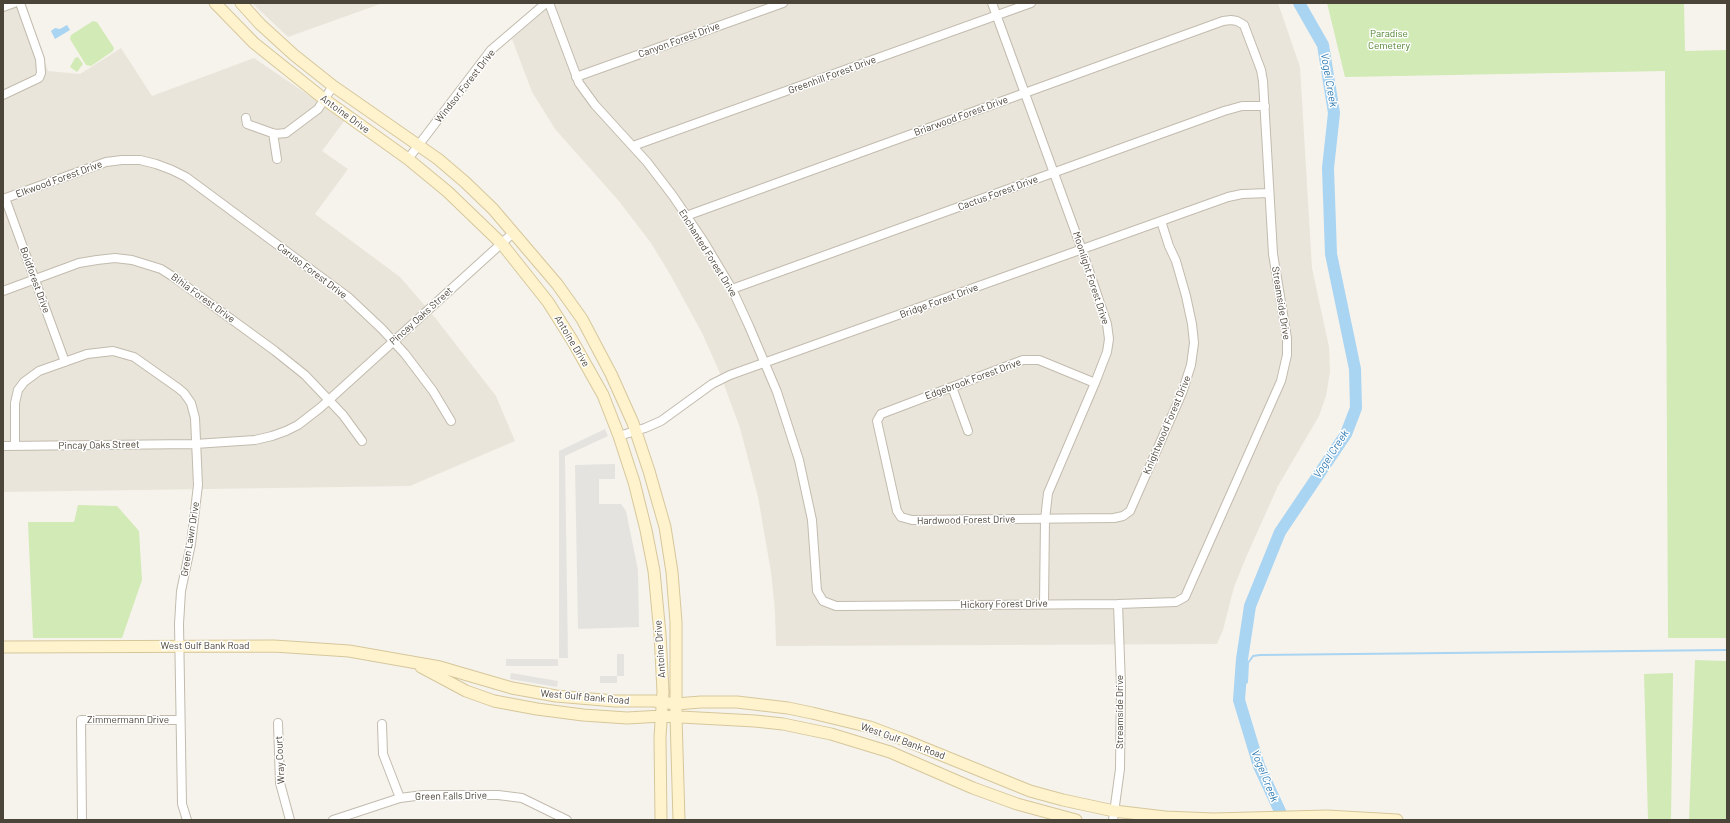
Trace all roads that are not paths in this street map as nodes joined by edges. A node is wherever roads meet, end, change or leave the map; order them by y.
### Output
1 (14, 3) edge
2 (20, 3) edge
3 (215, 3) edge
4 (241, 3) edge
5 (547, 3) edge
6 (783, 3) edge
7 (992, 3) edge
8 (1031, 3) edge
9 (3, 7) edge
10 (997, 16) junction
11 (1237, 20) joint
12 (260, 24) junction
13 (247, 36) junction
14 (576, 77) junction
15 (333, 86) junction
16 (1025, 93) junction
17 (3, 95) edge
18 (324, 99) junction
19 (1265, 106) junction
20 (246, 118) dead end
21 (273, 133) junction
22 (419, 146) junction
23 (633, 146) junction
24 (140, 160) joint
25 (277, 160) dead end
26 (408, 160) junction
27 (1054, 173) junction
28 (1269, 193) junction
29 (4, 199) edge
30 (686, 216) junction
31 (1161, 221) junction
32 (513, 233) junction
33 (502, 244) junction
34 (1082, 250) junction
35 (35, 280) junction
36 (732, 289) junction
37 (3, 291) edge
38 (394, 341) junction
39 (65, 362) junction
40 (765, 363) junction
41 (1095, 383) junction
42 (952, 387) junction
43 (329, 399) junction
44 (451, 421) dead end
45 (877, 421) joint
46 (635, 431) junction
47 (968, 431) dead end
48 (619, 436) junction
49 (362, 441) dead end
50 (195, 444) junction
51 (3, 446) edge
52 (15, 446) junction
53 (1130, 511) joint
54 (1045, 519) junction
55 (1185, 597) joint
56 (823, 601) joint
57 (1044, 603) junction
58 (1118, 604) junction
59 (179, 646) junction
60 (3, 647) edge
61 (406, 661) junction
62 (556, 696) junction
63 (662, 702) junction
64 (737, 702) junction
65 (676, 704) junction
66 (788, 708) junction
67 (554, 712) junction
68 (662, 716) junction
69 (676, 717) junction
70 (735, 719) junction
71 (180, 720) junction
72 (278, 723) dead end
73 (382, 724) dead end
74 (783, 724) junction
75 (1011, 784) junction
76 (400, 798) junction
77 (1004, 799) junction
78 (1114, 815) edge
79 (1059, 818) edge
80 (1242, 819) edge
81 (1361, 819) edge
82 (82, 820) edge
83 (187, 820) edge
84 (290, 820) edge
85 (333, 820) edge
86 (567, 820) edge
87 (661, 820) edge
88 (679, 820) edge
89 (1076, 820) edge
90 (1398, 820) edge

1 - 9 street
2 - 17 street
3 - 13 main road, Antoine Drive
4 - 12 main road, Antoine Drive
5 - 14 street, Enchanted Forest Drive
5 - 22 street, Windsor Forest Drive
6 - 14 street, Canyon Forest Drive
7 - 10 street, Moonlight Forest Drive
8 - 10 street, Greenhill Forest Drive
10 - 16 street, Moonlight Forest Drive
10 - 23 street, Greenhill Forest Drive
11 - 16 street, Briarwood Forest Drive
11 - 19 street, Streamside Drive
12 - 13 main road
12 - 15 main road, Antoine Drive
13 - 18 main road, Antoine Drive
14 - 23 street, Enchanted Forest Drive
15 - 18 street
15 - 22 main road, Antoine Drive
16 - 27 street, Moonlight Forest Drive
16 - 30 street, Briarwood Forest Drive
18 - 21 street
18 - 26 main road, Antoine Drive
19 - 27 street, Cactus Forest Drive
19 - 28 street, Streamside Drive
20 - 21 street
21 - 25 street
22 - 26 street, Windsor Forest Drive
22 - 32 main road, Antoine Drive
23 - 30 street, Enchanted Forest Drive
24 - 29 street, Elkwood Forest Drive
24 - 38 street, Caruso Forest Drive
26 - 33 main road, Antoine Drive
27 - 34 street, Moonlight Forest Drive
27 - 36 street, Cactus Forest Drive
28 - 31 street, Bridge Forest Drive
28 - 55 street, Streamside Drive
29 - 35 street, Boldforest Drive
30 - 36 street, Enchanted Forest Drive
31 - 34 street, Bridge Forest Drive
31 - 53 street, Knightwood Forest Drive
32 - 33 street, Pincay Oaks Street
32 - 46 main road, Antoine Drive
33 - 38 street, Pincay Oaks Street
33 - 48 main road, Antoine Drive
34 - 40 street, Bridge Forest Drive
34 - 41 street, Moonlight Forest Drive
35 - 37 street, Bihia Forest Drive
35 - 39 street, Boldforest Drive
35 - 43 street, Bihia Forest Drive
36 - 40 street, Enchanted Forest Drive
38 - 43 street, Pincay Oaks Street
38 - 44 street, Caruso Forest Drive
39 - 50 street, Green Lawn Drive
39 - 52 street, Green Lawn Drive
40 - 46 street, Bridge Forest Drive
40 - 56 street, Enchanted Forest Drive
41 - 42 street, Edgebrook Forest Drive
41 - 54 street, Moonlight Forest Drive
42 - 45 street, Edgebrook Forest Drive
42 - 47 street
43 - 49 street, Bihia Forest Drive
43 - 50 street, Pincay Oaks Street
45 - 54 street, Hardwood Forest Drive
46 - 48 street, Bridge Forest Drive
46 - 65 main road, Antoine Drive
48 - 63 main road, Antoine Drive
50 - 52 street, Pincay Oaks Street
50 - 59 street, Green Lawn Drive
51 - 52 street, Pincay Oaks Street
53 - 54 street, Hardwood Forest Drive
54 - 57 street, Moonlight Forest Drive
55 - 58 street, Hickory Forest Drive
56 - 57 street, Hickory Forest Drive
57 - 58 street, Hickory Forest Drive
58 - 78 street, Streamside Drive
59 - 60 main road, West Gulf Bank Road
59 - 61 main road, West Gulf Bank Road
59 - 71 street, Green Lawn Drive
61 - 62 main road, West Gulf Bank Road
61 - 67 main road, West Gulf Bank Road
62 - 63 main road, West Gulf Bank Road
62 - 67 main road
63 - 65 main road, West Gulf Bank Road
63 - 68 main road, Antoine Drive
64 - 65 main road, West Gulf Bank Road
64 - 66 main road, West Gulf Bank Road
64 - 70 main road
65 - 69 main road, Antoine Drive
66 - 74 main road
66 - 75 main road, West Gulf Bank Road
67 - 68 main road, West Gulf Bank Road
68 - 69 main road, West Gulf Bank Road
68 - 87 main road, Antoine Drive
69 - 70 main road, West Gulf Bank Road
69 - 88 main road, Antoine Drive
70 - 74 main road, West Gulf Bank Road
71 - 82 street, Zimmermann Drive
71 - 83 street, Green Lawn Drive
72 - 84 street, Wray Court
73 - 76 street
74 - 77 main road, West Gulf Bank Road
75 - 77 main road
75 - 78 main road, West Gulf Bank Road
76 - 85 street, Green Falls Drive
76 - 86 street, Green Falls Drive
77 - 79 main road, West Gulf Bank Road
78 - 80 main road, West Gulf Bank Road
79 - 89 main road, West Gulf Bank Road
80 - 81 main road, West Gulf Bank Road
81 - 90 main road, West Gulf Bank Road

